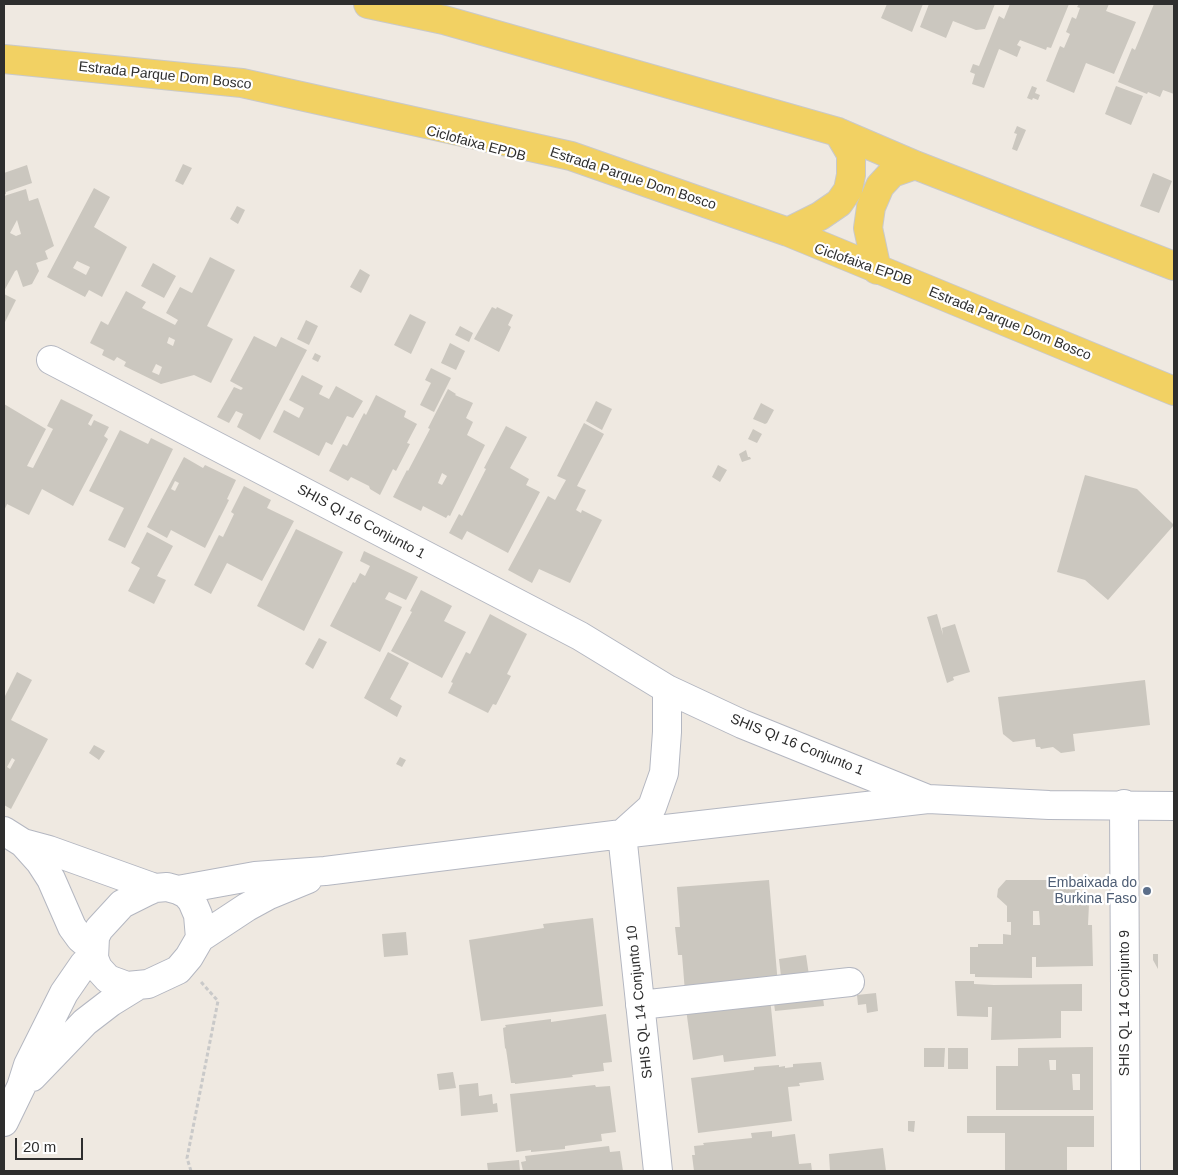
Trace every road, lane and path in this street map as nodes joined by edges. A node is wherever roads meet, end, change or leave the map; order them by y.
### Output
1 (368, 4) edge
2 (438, 12) edge
3 (4, 59) edge
4 (838, 132) junction
5 (915, 164) junction
6 (788, 232) junction
7 (1174, 266) edge
8 (876, 270) junction
9 (51, 360) dead end
10 (1174, 391) edge
11 (667, 689) junction
12 (928, 799) junction
13 (1124, 804) junction
14 (1174, 806) edge
15 (622, 834) junction
16 (13, 837) edge
17 (325, 870) junction
18 (167, 889) junction
19 (200, 938) junction
20 (94, 954) junction
21 (184, 963) junction
22 (850, 982) dead end
23 (137, 986) junction
24 (640, 1005) junction
25 (22, 1087) junction
26 (4, 1122) edge
27 (190, 1171) edge
28 (658, 1171) edge
29 (1126, 1171) edge

1 - 2 main road
2 - 4 main road
3 - 6 main road, Estrada Parque Dom Bosco
4 - 5 main road
4 - 6 main road
5 - 7 main road
5 - 8 main road
6 - 8 main road, Estrada Parque Dom Bosco
8 - 10 main road, Estrada Parque Dom Bosco
9 - 11 street, SHIS QI 16 Conjunto 1
11 - 12 street, SHIS QI 16 Conjunto 1
11 - 15 street
12 - 13 street
12 - 15 street
13 - 14 street
13 - 29 street, SHIS QL 14 Conjunto 9
15 - 17 street
15 - 24 street, SHIS QL 14 Conjunto 10
16 - 18 street
16 - 20 street
17 - 18 street
17 - 19 street
18 - 19 street
18 - 20 street
19 - 21 street
20 - 23 street
20 - 25 street
21 - 23 street
21 - 27 path
22 - 24 street
23 - 25 street
24 - 28 street, SHIS QL 14 Conjunto 10
25 - 26 street

